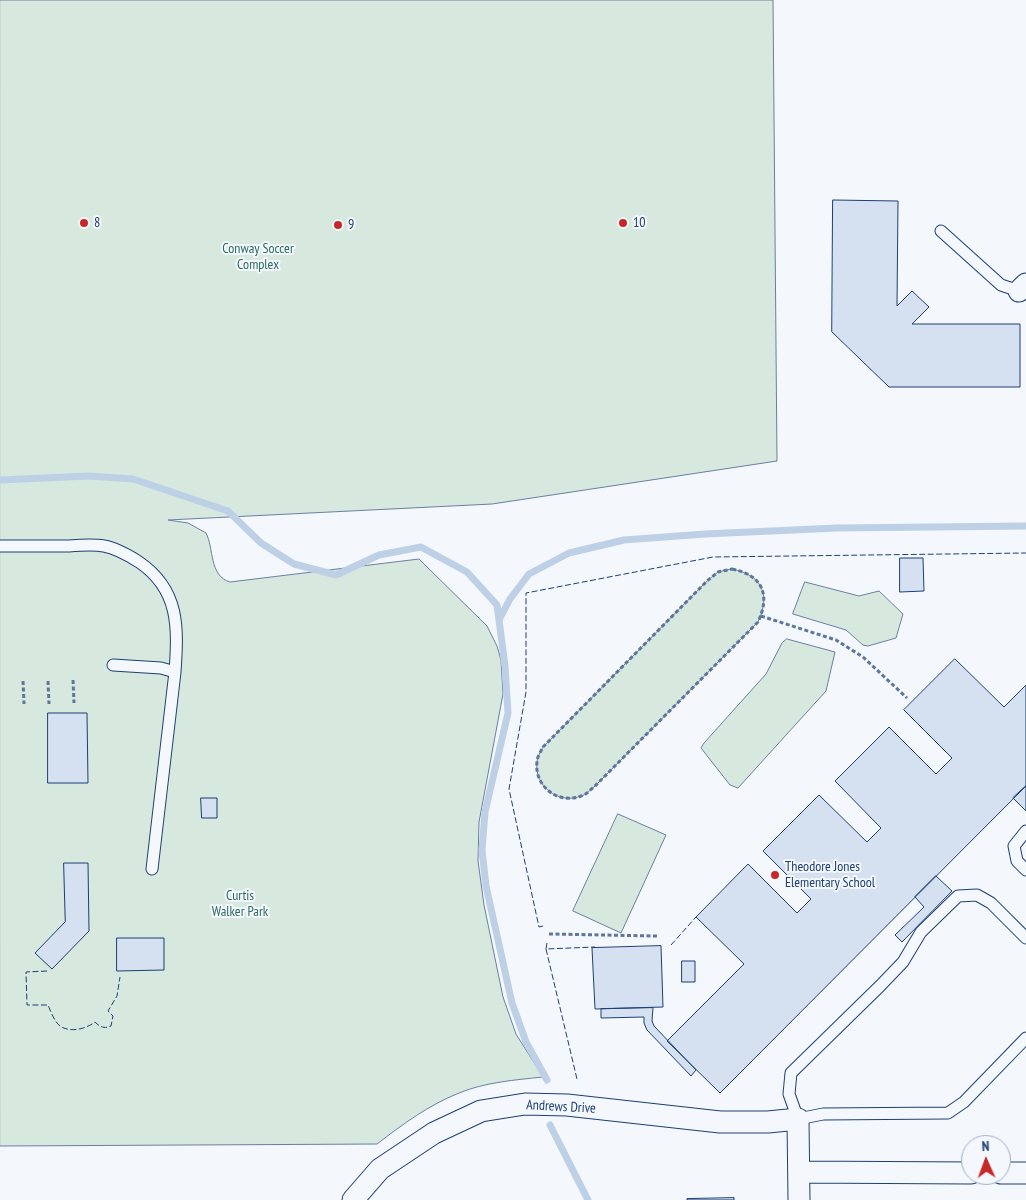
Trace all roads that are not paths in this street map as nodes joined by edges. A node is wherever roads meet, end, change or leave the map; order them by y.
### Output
1 (941, 230) dead end
2 (1022, 288) edge
3 (0, 546) edge
4 (113, 665) dead end
5 (175, 672) junction
6 (1026, 832) edge
7 (152, 870) dead end
8 (1026, 870) edge
9 (1026, 938) edge
10 (1026, 1038) edge
11 (798, 1119) junction
12 (799, 1172) junction
13 (961, 1173) edge
14 (1011, 1173) edge
15 (1026, 1173) edge
16 (352, 1200) edge
17 (799, 1200) edge

1 - 2 lane
3 - 5 lane
4 - 5 lane
5 - 7 lane
6 - 8 lane
9 - 11 lane
10 - 11 lane
11 - 12 street
11 - 16 street, Andrews Drive
12 - 13 street
12 - 17 street
14 - 15 street

